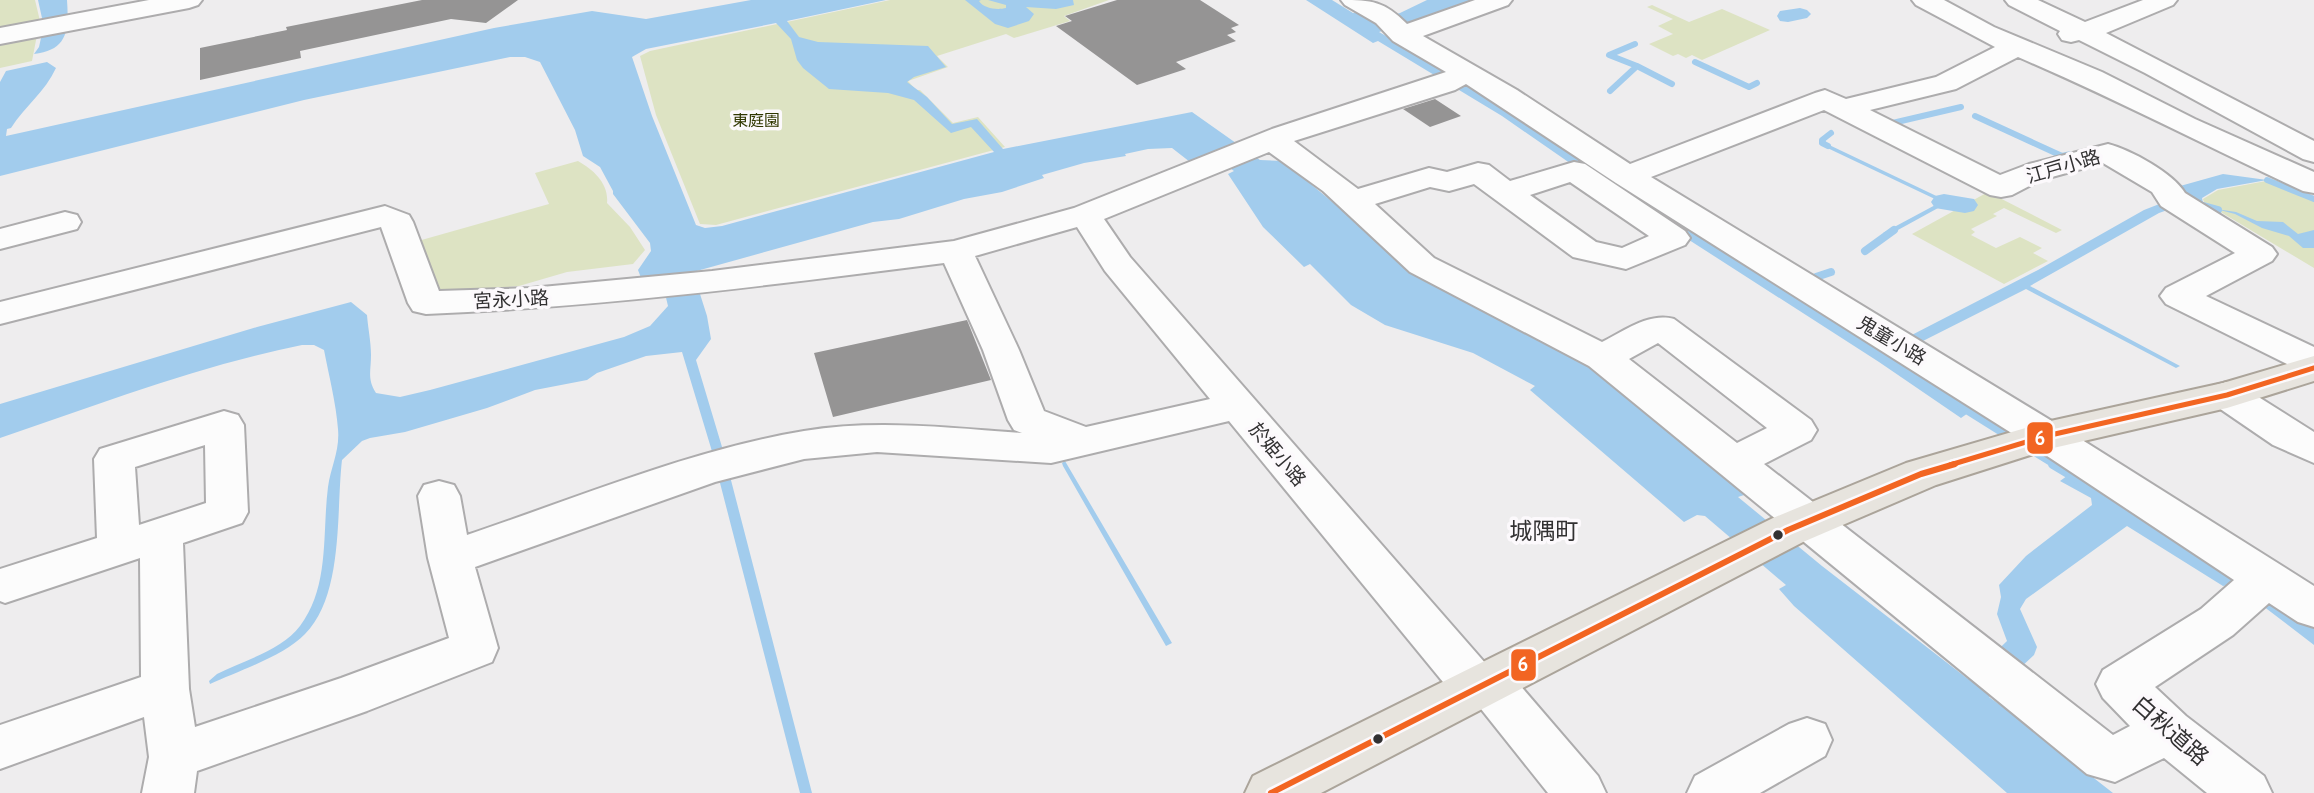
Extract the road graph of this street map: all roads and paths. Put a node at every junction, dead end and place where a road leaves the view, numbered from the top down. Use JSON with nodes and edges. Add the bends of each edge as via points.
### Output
{"nodes":[{"id":1,"x":189,"y":0,"type":"edge"},
{"id":2,"x":1405,"y":0,"type":"edge"},
{"id":3,"x":1499,"y":0,"type":"edge"},
{"id":4,"x":2018,"y":0,"type":"edge"},
{"id":5,"x":2164,"y":0,"type":"edge"},
{"id":6,"x":1931,"y":1,"type":"edge"},
{"id":7,"x":1382,"y":18,"type":"edge"},
{"id":8,"x":2073,"y":33,"type":"junction"},
{"id":9,"x":0,"y":36,"type":"edge"},
{"id":10,"x":2016,"y":47,"type":"junction"},
{"id":11,"x":1459,"y":77,"type":"junction"},
{"id":12,"x":1843,"y":108,"type":"junction"},
{"id":13,"x":1264,"y":143,"type":"junction"},
{"id":14,"x":2314,"y":153,"type":"edge"},
{"id":15,"x":1628,"y":176,"type":"junction"},
{"id":16,"x":2314,"y":184,"type":"edge"},
{"id":17,"x":1506,"y":192,"type":"dead end"},
{"id":18,"x":1351,"y":201,"type":"junction"},
{"id":19,"x":1085,"y":215,"type":"junction"},
{"id":20,"x":65,"y":222,"type":"dead end"},
{"id":21,"x":0,"y":239,"type":"edge"},
{"id":22,"x":956,"y":251,"type":"junction"},
{"id":23,"x":0,"y":313,"type":"edge"},
{"id":24,"x":1602,"y":357,"type":"junction"},
{"id":25,"x":2314,"y":362,"type":"edge"},
{"id":26,"x":2314,"y":368,"type":"edge"},
{"id":27,"x":2227,"y":395,"type":"junction"},
{"id":28,"x":1237,"y":406,"type":"junction"},
{"id":29,"x":2046,"y":436,"type":"junction"},
{"id":30,"x":1083,"y":441,"type":"junction"},
{"id":31,"x":2314,"y":449,"type":"edge"},
{"id":32,"x":1732,"y":462,"type":"junction"},
{"id":33,"x":439,"y":496,"type":"dead end"},
{"id":34,"x":1797,"y":526,"type":"junction"},
{"id":35,"x":161,"y":534,"type":"junction"},
{"id":36,"x":119,"y":548,"type":"junction"},
{"id":37,"x":450,"y":558,"type":"junction"},
{"id":38,"x":5,"y":585,"type":"dead end"},
{"id":39,"x":2257,"y":587,"type":"junction"},
{"id":40,"x":2314,"y":610,"type":"edge"},
{"id":41,"x":1484,"y":686,"type":"junction"},
{"id":42,"x":165,"y":689,"type":"junction"},
{"id":43,"x":2168,"y":730,"type":"junction"},
{"id":44,"x":1807,"y":740,"type":"dead end"},
{"id":45,"x":0,"y":748,"type":"edge"},
{"id":46,"x":171,"y":775,"type":"edge"},
{"id":47,"x":1271,"y":793,"type":"edge"},
{"id":48,"x":1580,"y":793,"type":"edge"},
{"id":49,"x":1713,"y":793,"type":"edge"},
{"id":50,"x":2246,"y":793,"type":"edge"}],
"edges":[{"from":1,"to":9,"type":"street"},
{"from":2,"to":7,"type":"street"},
{"from":3,"to":7,"type":"street"},
{"from":4,"to":8,"type":"street"},
{"from":5,"to":8,"type":"street","via":[[2109,24]]},
{"from":6,"to":10,"type":"street"},
{"from":7,"to":11,"type":"street","name":"鬼童小路"},
{"from":8,"to":14,"type":"street","via":[[2190,85]]},
{"from":10,"to":12,"type":"street","via":[[1931,87]]},
{"from":10,"to":16,"type":"street","via":[[2092,78]]},
{"from":11,"to":13,"type":"street","name":"宮永小路"},
{"from":11,"to":15,"type":"street","name":"鬼童小路"},
{"from":12,"to":15,"type":"street","name":"江戸小路","via":[[1825,99]]},
{"from":12,"to":25,"type":"street","name":"江戸小路","via":[[1996,190],[2036,171],[2108,153],[2165,186],[2177,202],[2260,254],[2178,296]]},
{"from":13,"to":18,"type":"street","via":[[1334,184]]},
{"from":13,"to":19,"type":"street","name":"宮永小路"},
{"from":15,"to":29,"type":"street","name":"鬼童小路"},
{"from":17,"to":18,"type":"street","via":[[1478,172],[1449,182],[1429,177]]},
{"from":18,"to":24,"type":"street","via":[[1422,265]]},
{"from":19,"to":22,"type":"street","name":"宮永小路"},
{"from":19,"to":28,"type":"street","name":"於姫小路","via":[[1116,264]]},
{"from":20,"to":21,"type":"street"},
{"from":22,"to":23,"type":"street","name":"宮永小路","via":[[698,283],[531,299],[426,303],[397,222],[385,216]]},
{"from":22,"to":30,"type":"street","via":[[1028,421]]},
{"from":24,"to":32,"type":"street"},
{"from":24,"to":32,"type":"street","via":[[1661,327],[1797,430]]},
{"from":26,"to":27,"type":"main road"},
{"from":27,"to":29,"type":"main road"},
{"from":27,"to":31,"type":"street"},
{"from":28,"to":30,"type":"street"},
{"from":28,"to":41,"type":"street","name":"於姫小路"},
{"from":29,"to":34,"type":"main road","via":[[1921,474]]},
{"from":29,"to":39,"type":"street","name":"鬼童小路"},
{"from":30,"to":37,"type":"street","via":[[1051,449],[877,438],[804,444],[707,469]]},
{"from":32,"to":34,"type":"street"},
{"from":33,"to":37,"type":"street"},
{"from":34,"to":41,"type":"main road"},
{"from":34,"to":43,"type":"street","via":[[2105,758],[2115,759]]},
{"from":35,"to":36,"type":"street"},
{"from":35,"to":36,"type":"street","via":[[227,512],[224,425],[114,459]]},
{"from":35,"to":42,"type":"street"},
{"from":36,"to":38,"type":"street"},
{"from":37,"to":46,"type":"street","via":[[475,648],[350,696]]},
{"from":39,"to":40,"type":"street","name":"鬼童小路"},
{"from":39,"to":43,"type":"street","name":"白秋道路","via":[[2217,622],[2120,684]]},
{"from":41,"to":47,"type":"main road"},
{"from":41,"to":48,"type":"street","name":"於姫小路"},
{"from":42,"to":45,"type":"street"},
{"from":42,"to":46,"type":"street"},
{"from":43,"to":50,"type":"street","name":"白秋道路"},
{"from":44,"to":49,"type":"street"}]}
